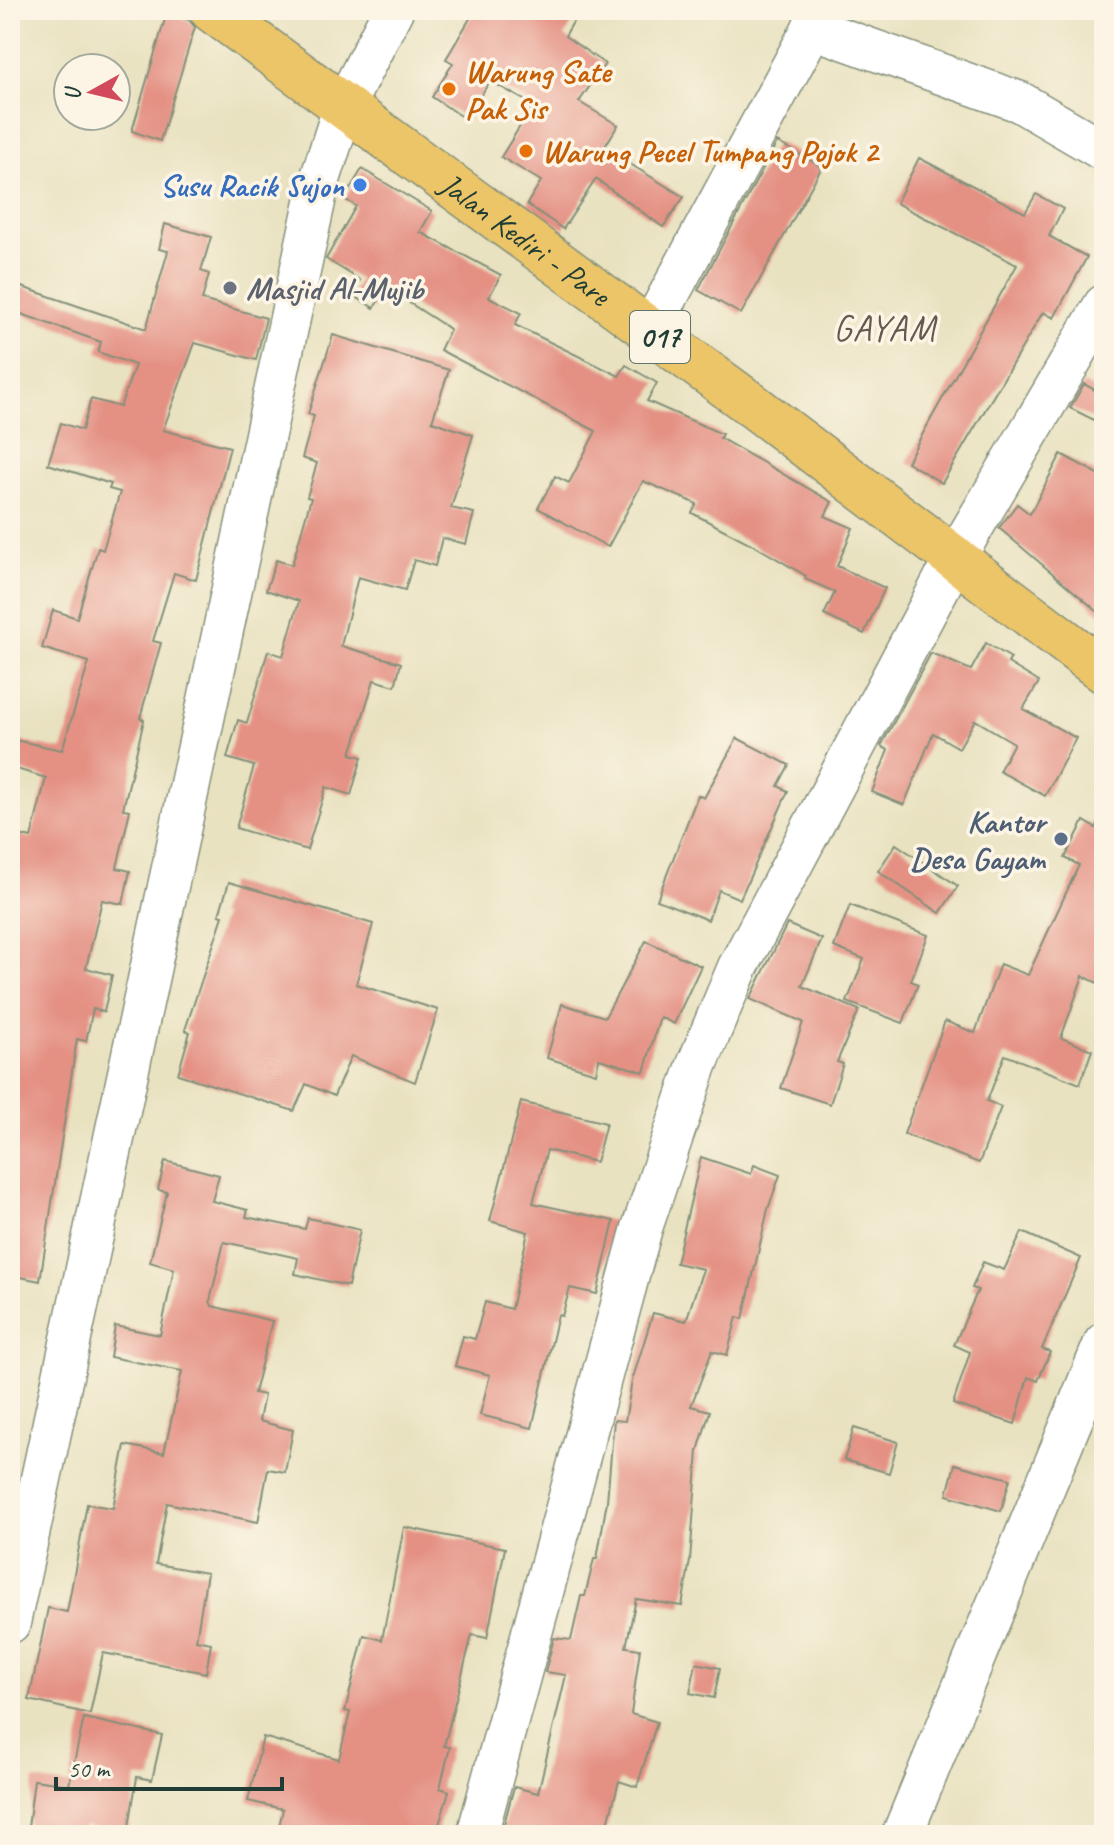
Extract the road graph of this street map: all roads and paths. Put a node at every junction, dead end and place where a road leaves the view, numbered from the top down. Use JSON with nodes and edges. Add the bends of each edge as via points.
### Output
{"nodes":[{"id":1,"x":212,"y":10,"type":"edge"},
{"id":2,"x":393,"y":10,"type":"edge"},
{"id":3,"x":817,"y":19,"type":"edge"},
{"id":4,"x":343,"y":108,"type":"junction"},
{"id":5,"x":1104,"y":151,"type":"edge"},
{"id":6,"x":1104,"y":305,"type":"edge"},
{"id":7,"x":650,"y":330,"type":"junction"},
{"id":8,"x":955,"y":558,"type":"junction"},
{"id":9,"x":1104,"y":671,"type":"edge"},
{"id":10,"x":1104,"y":1343,"type":"edge"},
{"id":11,"x":10,"y":1623,"type":"edge"},
{"id":12,"x":477,"y":1835,"type":"edge"},
{"id":13,"x":902,"y":1835,"type":"edge"}],
"edges":[{"from":1,"to":4,"type":"main road","name":"Jalan Kediri - Pare","number":"017"},
{"from":2,"to":4,"type":"street"},
{"from":3,"to":5,"type":"street","via":[[1020,102]]},
{"from":3,"to":7,"type":"street"},
{"from":4,"to":7,"type":"main road","name":"Jalan Kediri - Pare","number":"017"},
{"from":4,"to":11,"type":"street","via":[[319,183]]},
{"from":6,"to":8,"type":"street"},
{"from":7,"to":8,"type":"main road","name":"Jalan Kediri - Pare","number":"017"},
{"from":8,"to":9,"type":"main road","name":"Jalan Kediri - Pare","number":"017"},
{"from":8,"to":12,"type":"street","via":[[738,967],[697,1065],[642,1228]]},
{"from":10,"to":13,"type":"street"}]}
